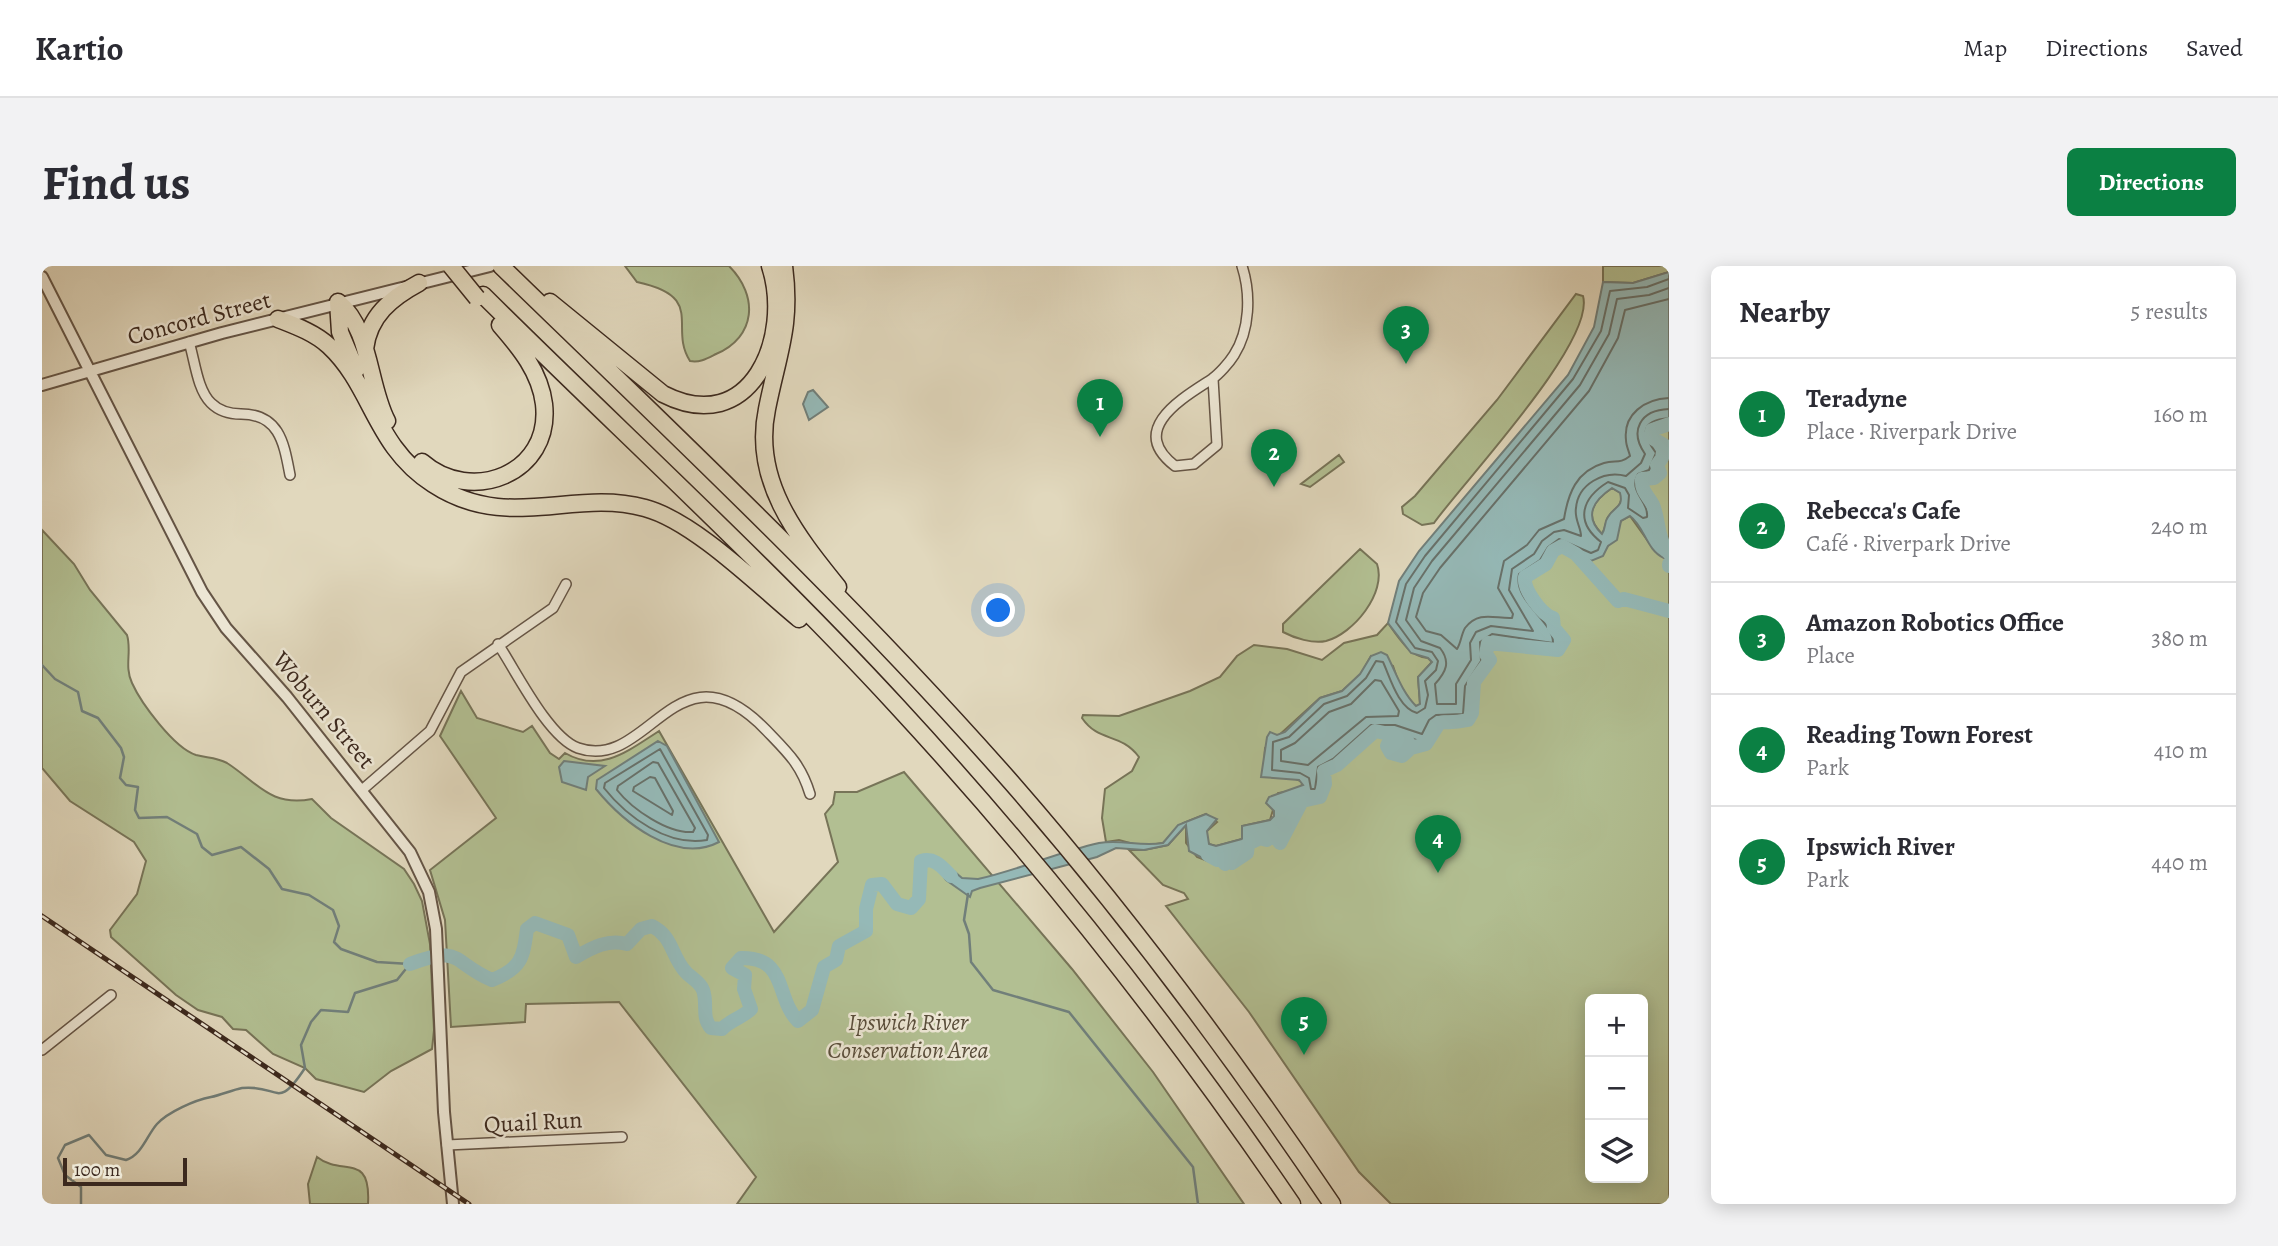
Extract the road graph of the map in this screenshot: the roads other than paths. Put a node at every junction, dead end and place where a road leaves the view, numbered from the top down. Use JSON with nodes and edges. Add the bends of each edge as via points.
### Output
{"nodes":[{"id":1,"x":452,"y":266,"type":"edge"},
{"id":2,"x":490,"y":266,"type":"edge"},
{"id":3,"x":503,"y":266,"type":"edge"},
{"id":4,"x":1242,"y":266,"type":"edge"},
{"id":5,"x":774,"y":267,"type":"edge"},
{"id":6,"x":42,"y":277,"type":"edge"},
{"id":7,"x":521,"y":282,"type":"junction"},
{"id":8,"x":419,"y":283,"type":"junction"},
{"id":9,"x":480,"y":297,"type":"junction"},
{"id":10,"x":338,"y":303,"type":"junction"},
{"id":11,"x":278,"y":319,"type":"junction"},
{"id":12,"x":189,"y":342,"type":"junction"},
{"id":13,"x":365,"y":352,"type":"junction"},
{"id":14,"x":87,"y":371,"type":"junction"},
{"id":15,"x":1213,"y":379,"type":"junction"},
{"id":16,"x":42,"y":385,"type":"edge"},
{"id":17,"x":369,"y":408,"type":"junction"},
{"id":18,"x":290,"y":475,"type":"dead end"},
{"id":19,"x":566,"y":584,"type":"dead end"},
{"id":20,"x":498,"y":644,"type":"junction"},
{"id":21,"x":890,"y":651,"type":"junction"},
{"id":22,"x":866,"y":673,"type":"junction"},
{"id":23,"x":362,"y":790,"type":"junction"},
{"id":24,"x":810,"y":794,"type":"dead end"},
{"id":25,"x":111,"y":995,"type":"dead end"},
{"id":26,"x":42,"y":1051,"type":"edge"},
{"id":27,"x":622,"y":1137,"type":"dead end"},
{"id":28,"x":447,"y":1145,"type":"junction"},
{"id":29,"x":453,"y":1204,"type":"edge"},
{"id":30,"x":1292,"y":1204,"type":"edge"},
{"id":31,"x":1332,"y":1204,"type":"edge"}],
"edges":[{"from":1,"to":9,"type":"highway","bridge":true},
{"from":2,"to":8,"type":"street","name":"Concord Street"},
{"from":3,"to":7,"type":"highway"},
{"from":4,"to":15,"type":"street","via":[[1247,290],[1245,323],[1233,356]]},
{"from":5,"to":7,"type":"highway","via":[[774,338],[765,364],[739,393],[706,404],[663,394]]},
{"from":5,"to":21,"type":"highway","via":[[786,330],[765,420],[767,469],[796,533]]},
{"from":6,"to":14,"type":"street","name":"Woburn Street"},
{"from":7,"to":21,"type":"highway"},
{"from":8,"to":10,"type":"street","name":"Concord Street"},
{"from":8,"to":13,"type":"highway","via":[[380,311]]},
{"from":9,"to":13,"type":"highway","via":[[527,359],[544,400],[543,424],[535,447],[520,466],[503,476],[461,482],[445,478],[421,461],[387,421]]},
{"from":9,"to":22,"type":"highway"},
{"from":10,"to":11,"type":"street","name":"Concord Street"},
{"from":10,"to":13,"type":"highway","via":[[352,317]]},
{"from":10,"to":17,"type":"highway","via":[[340,332]]},
{"from":11,"to":12,"type":"street","name":"Concord Street"},
{"from":11,"to":17,"type":"highway","via":[[330,347]]},
{"from":12,"to":14,"type":"street","name":"Concord Street"},
{"from":12,"to":18,"type":"street","via":[[207,398],[224,412],[257,415],[272,424],[282,438]]},
{"from":14,"to":16,"type":"street","name":"Concord Street"},
{"from":14,"to":23,"type":"street","name":"Woburn Street","via":[[210,605]]},
{"from":15,"to":15,"type":"street","via":[[1172,405],[1161,420],[1160,447],[1175,466],[1194,464],[1217,445]]},
{"from":17,"to":22,"type":"highway","via":[[412,468],[464,499],[513,510],[631,505],[674,520]]},
{"from":19,"to":20,"type":"street","via":[[553,608]]},
{"from":20,"to":23,"type":"street","via":[[456,678],[427,735]]},
{"from":20,"to":24,"type":"street","via":[[556,733],[571,745],[590,751],[609,749],[684,702],[720,698],[747,712],[800,766]]},
{"from":21,"to":31,"type":"highway","via":[[1075,857],[1232,1059]]},
{"from":22,"to":30,"type":"highway","via":[[1040,868],[1173,1034]]},
{"from":23,"to":28,"type":"street","name":"Woburn Street","via":[[410,852],[432,901]]},
{"from":25,"to":26,"type":"street"},
{"from":27,"to":28,"type":"street","name":"Quail Run"},
{"from":28,"to":29,"type":"street","name":"Woburn Street"}]}
